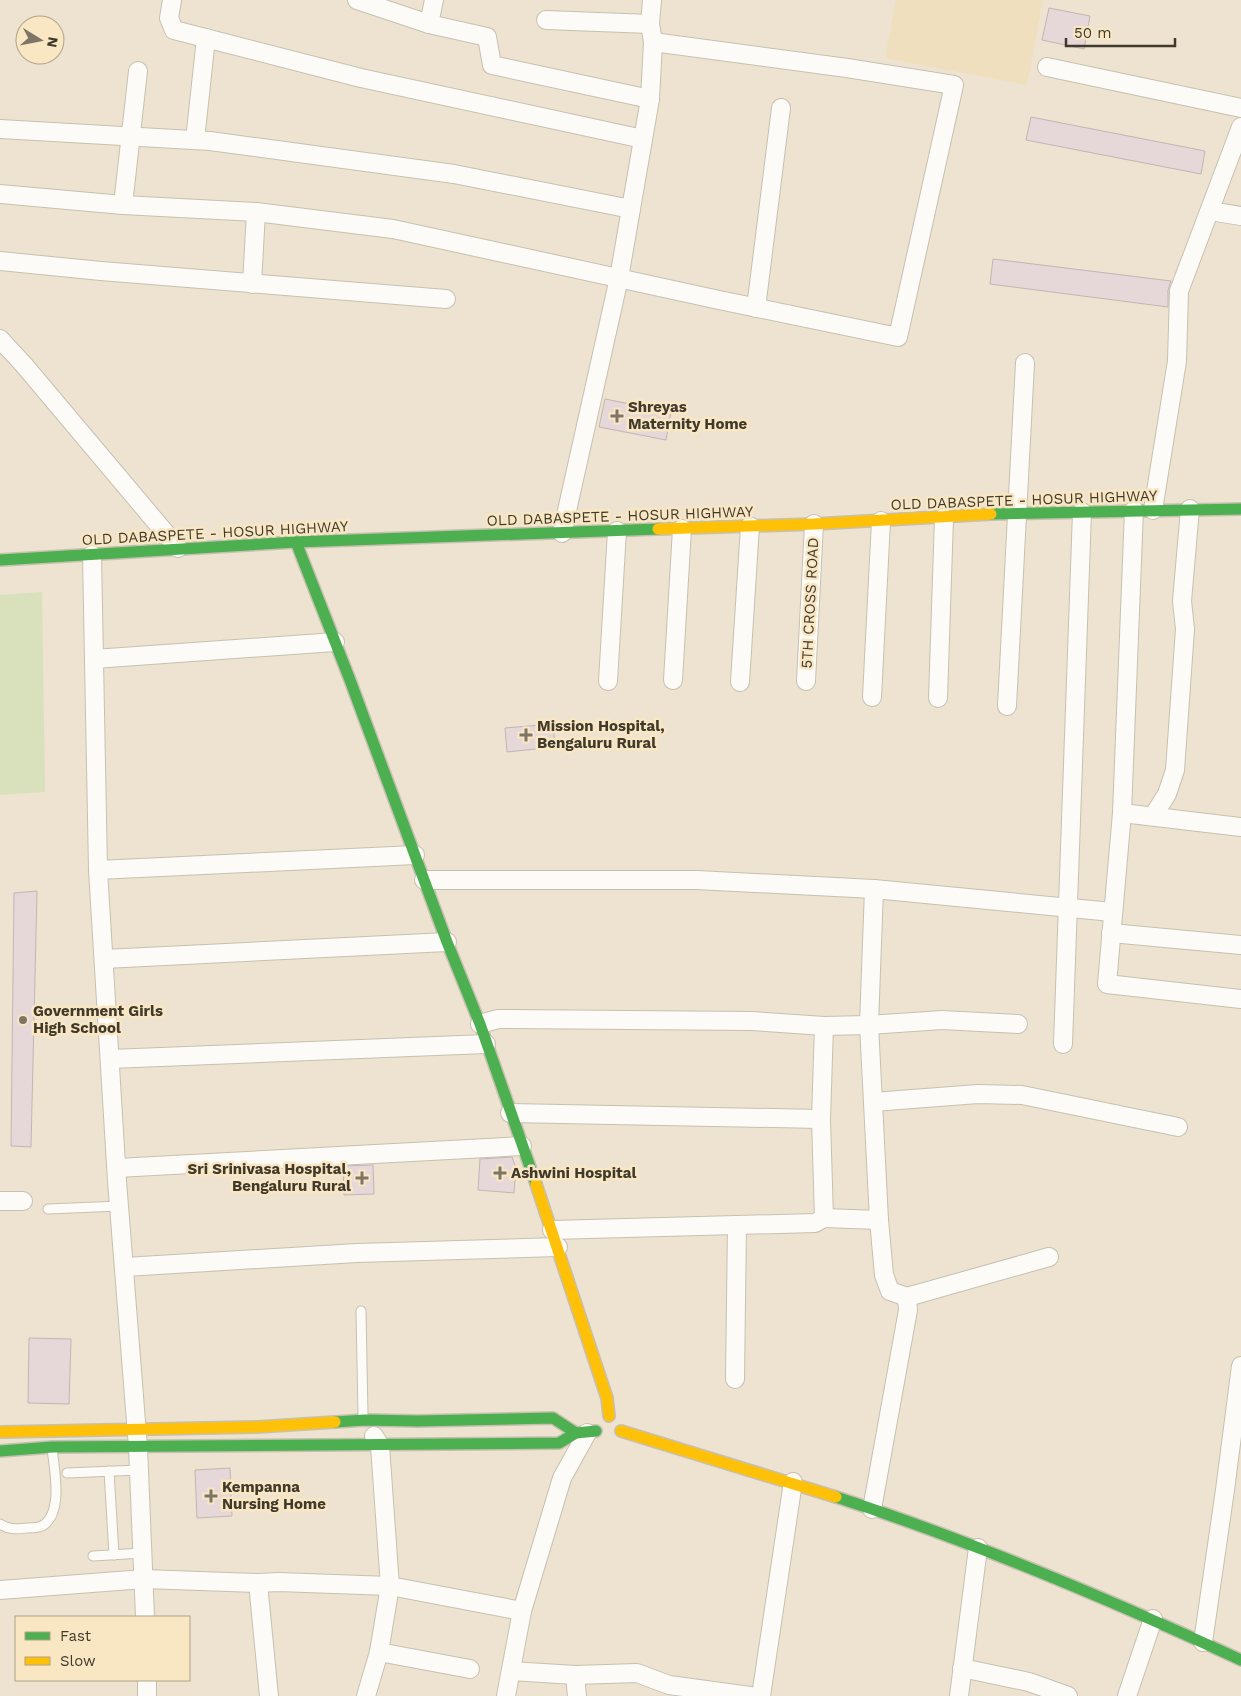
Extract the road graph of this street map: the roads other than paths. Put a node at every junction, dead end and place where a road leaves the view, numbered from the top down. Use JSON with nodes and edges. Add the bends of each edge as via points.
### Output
{"nodes":[{"id":1,"x":172,"y":0,"type":"edge"},
{"id":2,"x":357,"y":0,"type":"edge"},
{"id":3,"x":434,"y":0,"type":"edge"},
{"id":4,"x":652,"y":0,"type":"edge"},
{"id":5,"x":546,"y":20,"type":"dead end"},
{"id":6,"x":429,"y":24,"type":"junction"},
{"id":7,"x":650,"y":24,"type":"junction"},
{"id":8,"x":206,"y":38,"type":"junction"},
{"id":9,"x":653,"y":42,"type":"junction"},
{"id":10,"x":1047,"y":67,"type":"dead end"},
{"id":11,"x":138,"y":71,"type":"dead end"},
{"id":12,"x":650,"y":99,"type":"junction"},
{"id":13,"x":781,"y":108,"type":"dead end"},
{"id":14,"x":1241,"y":108,"type":"edge"},
{"id":15,"x":1241,"y":127,"type":"edge"},
{"id":16,"x":0,"y":129,"type":"edge"},
{"id":17,"x":131,"y":136,"type":"junction"},
{"id":18,"x":643,"y":139,"type":"junction"},
{"id":19,"x":195,"y":140,"type":"junction"},
{"id":20,"x":0,"y":194,"type":"edge"},
{"id":21,"x":123,"y":205,"type":"junction"},
{"id":22,"x":631,"y":209,"type":"junction"},
{"id":23,"x":1210,"y":211,"type":"junction"},
{"id":24,"x":256,"y":212,"type":"junction"},
{"id":25,"x":1241,"y":216,"type":"edge"},
{"id":26,"x":0,"y":260,"type":"edge"},
{"id":27,"x":619,"y":278,"type":"junction"},
{"id":28,"x":252,"y":284,"type":"junction"},
{"id":29,"x":446,"y":299,"type":"dead end"},
{"id":30,"x":756,"y":308,"type":"junction"},
{"id":31,"x":0,"y":340,"type":"edge"},
{"id":32,"x":1026,"y":363,"type":"dead end"},
{"id":33,"x":1190,"y":509,"type":"junction"},
{"id":34,"x":1241,"y":509,"type":"edge"},
{"id":35,"x":1134,"y":510,"type":"junction"},
{"id":36,"x":1153,"y":510,"type":"junction"},
{"id":37,"x":1082,"y":512,"type":"junction"},
{"id":38,"x":1016,"y":513,"type":"junction"},
{"id":39,"x":944,"y":518,"type":"junction"},
{"id":40,"x":881,"y":521,"type":"junction"},
{"id":41,"x":814,"y":524,"type":"junction"},
{"id":42,"x":750,"y":526,"type":"junction"},
{"id":43,"x":682,"y":529,"type":"junction"},
{"id":44,"x":617,"y":531,"type":"junction"},
{"id":45,"x":562,"y":533,"type":"junction"},
{"id":46,"x":296,"y":542,"type":"junction"},
{"id":47,"x":178,"y":548,"type":"junction"},
{"id":48,"x":92,"y":555,"type":"junction"},
{"id":49,"x":0,"y":560,"type":"edge"},
{"id":50,"x":335,"y":642,"type":"junction"},
{"id":51,"x":94,"y":659,"type":"junction"},
{"id":52,"x":673,"y":680,"type":"dead end"},
{"id":53,"x":608,"y":681,"type":"dead end"},
{"id":54,"x":806,"y":681,"type":"dead end"},
{"id":55,"x":740,"y":682,"type":"dead end"},
{"id":56,"x":872,"y":697,"type":"dead end"},
{"id":57,"x":938,"y":698,"type":"dead end"},
{"id":58,"x":1007,"y":706,"type":"dead end"},
{"id":59,"x":1122,"y":812,"type":"junction"},
{"id":60,"x":1153,"y":816,"type":"junction"},
{"id":61,"x":1241,"y":828,"type":"edge"},
{"id":62,"x":414,"y":855,"type":"junction"},
{"id":63,"x":98,"y":870,"type":"junction"},
{"id":64,"x":424,"y":880,"type":"junction"},
{"id":65,"x":874,"y":889,"type":"junction"},
{"id":66,"x":1068,"y":908,"type":"junction"},
{"id":67,"x":1112,"y":912,"type":"junction"},
{"id":68,"x":1111,"y":933,"type":"junction"},
{"id":69,"x":447,"y":942,"type":"junction"},
{"id":70,"x":1241,"y":945,"type":"edge"},
{"id":71,"x":104,"y":959,"type":"junction"},
{"id":72,"x":1241,"y":999,"type":"edge"},
{"id":73,"x":480,"y":1024,"type":"junction"},
{"id":74,"x":1018,"y":1024,"type":"dead end"},
{"id":75,"x":869,"y":1025,"type":"junction"},
{"id":76,"x":824,"y":1026,"type":"junction"},
{"id":77,"x":486,"y":1044,"type":"junction"},
{"id":78,"x":1063,"y":1044,"type":"dead end"},
{"id":79,"x":110,"y":1059,"type":"junction"},
{"id":80,"x":873,"y":1102,"type":"junction"},
{"id":81,"x":510,"y":1113,"type":"junction"},
{"id":82,"x":821,"y":1119,"type":"junction"},
{"id":83,"x":1178,"y":1126,"type":"dead end"},
{"id":84,"x":522,"y":1146,"type":"junction"},
{"id":85,"x":117,"y":1168,"type":"junction"},
{"id":86,"x":0,"y":1201,"type":"edge"},
{"id":87,"x":23,"y":1201,"type":"dead end"},
{"id":88,"x":120,"y":1206,"type":"junction"},
{"id":89,"x":48,"y":1209,"type":"dead end"},
{"id":90,"x":824,"y":1218,"type":"junction"},
{"id":91,"x":878,"y":1220,"type":"junction"},
{"id":92,"x":737,"y":1225,"type":"junction"},
{"id":93,"x":555,"y":1239,"type":"junction"},
{"id":94,"x":1049,"y":1256,"type":"dead end"},
{"id":95,"x":125,"y":1267,"type":"junction"},
{"id":96,"x":907,"y":1297,"type":"junction"},
{"id":97,"x":361,"y":1311,"type":"dead end"},
{"id":98,"x":1241,"y":1366,"type":"edge"},
{"id":99,"x":735,"y":1379,"type":"dead end"},
{"id":100,"x":609,"y":1416,"type":"junction"},
{"id":101,"x":366,"y":1420,"type":"junction"},
{"id":102,"x":137,"y":1429,"type":"junction"},
{"id":103,"x":0,"y":1432,"type":"edge"},
{"id":104,"x":587,"y":1432,"type":"junction"},
{"id":105,"x":613,"y":1437,"type":"junction"},
{"id":106,"x":380,"y":1446,"type":"junction"},
{"id":107,"x":52,"y":1447,"type":"junction"},
{"id":108,"x":138,"y":1447,"type":"junction"},
{"id":109,"x":0,"y":1452,"type":"edge"},
{"id":110,"x":139,"y":1470,"type":"junction"},
{"id":111,"x":109,"y":1471,"type":"junction"},
{"id":112,"x":67,"y":1473,"type":"dead end"},
{"id":113,"x":793,"y":1482,"type":"junction"},
{"id":114,"x":1233,"y":1491,"type":"edge"},
{"id":115,"x":872,"y":1509,"type":"junction"},
{"id":116,"x":0,"y":1524,"type":"edge"},
{"id":117,"x":978,"y":1548,"type":"junction"},
{"id":118,"x":143,"y":1552,"type":"junction"},
{"id":119,"x":114,"y":1555,"type":"junction"},
{"id":120,"x":93,"y":1556,"type":"dead end"},
{"id":121,"x":144,"y":1579,"type":"junction"},
{"id":122,"x":258,"y":1583,"type":"junction"},
{"id":123,"x":390,"y":1586,"type":"junction"},
{"id":124,"x":0,"y":1590,"type":"edge"},
{"id":125,"x":522,"y":1611,"type":"junction"},
{"id":126,"x":145,"y":1616,"type":"edge"},
{"id":127,"x":1153,"y":1619,"type":"junction"},
{"id":128,"x":1203,"y":1642,"type":"junction"},
{"id":129,"x":379,"y":1652,"type":"junction"},
{"id":130,"x":1241,"y":1660,"type":"edge"},
{"id":131,"x":962,"y":1668,"type":"junction"},
{"id":132,"x":470,"y":1669,"type":"dead end"},
{"id":133,"x":511,"y":1671,"type":"junction"},
{"id":134,"x":575,"y":1675,"type":"junction"},
{"id":135,"x":147,"y":1681,"type":"edge"},
{"id":136,"x":1029,"y":1689,"type":"edge"},
{"id":137,"x":147,"y":1696,"type":"edge"},
{"id":138,"x":269,"y":1696,"type":"edge"},
{"id":139,"x":366,"y":1696,"type":"edge"},
{"id":140,"x":506,"y":1696,"type":"edge"},
{"id":141,"x":577,"y":1696,"type":"edge"},
{"id":142,"x":750,"y":1696,"type":"edge"},
{"id":143,"x":760,"y":1696,"type":"edge"},
{"id":144,"x":959,"y":1696,"type":"edge"},
{"id":145,"x":1068,"y":1696,"type":"edge"},
{"id":146,"x":1128,"y":1696,"type":"edge"}],
"edges":[{"from":1,"to":8,"type":"street","via":[[169,18],[174,30]]},
{"from":2,"to":6,"type":"street"},
{"from":3,"to":6,"type":"street"},
{"from":4,"to":7,"type":"street"},
{"from":5,"to":7,"type":"street"},
{"from":6,"to":12,"type":"street","via":[[487,37],[492,65]]},
{"from":7,"to":9,"type":"street"},
{"from":8,"to":18,"type":"street","via":[[361,78]]},
{"from":8,"to":19,"type":"street"},
{"from":9,"to":12,"type":"street"},
{"from":9,"to":30,"type":"street","via":[[954,85],[898,337]]},
{"from":10,"to":14,"type":"street"},
{"from":11,"to":17,"type":"street"},
{"from":12,"to":18,"type":"street"},
{"from":13,"to":30,"type":"street"},
{"from":15,"to":23,"type":"street"},
{"from":16,"to":17,"type":"street"},
{"from":17,"to":19,"type":"street"},
{"from":17,"to":21,"type":"street"},
{"from":18,"to":22,"type":"street"},
{"from":19,"to":22,"type":"street","via":[[454,174]]},
{"from":20,"to":21,"type":"street"},
{"from":21,"to":24,"type":"street"},
{"from":22,"to":27,"type":"street"},
{"from":23,"to":25,"type":"street"},
{"from":23,"to":36,"type":"street","via":[[1179,291],[1178,361]]},
{"from":24,"to":27,"type":"street","via":[[392,229]]},
{"from":24,"to":28,"type":"street"},
{"from":26,"to":28,"type":"street"},
{"from":27,"to":30,"type":"street"},
{"from":27,"to":45,"type":"street"},
{"from":28,"to":29,"type":"street"},
{"from":31,"to":47,"type":"street"},
{"from":32,"to":38,"type":"street"},
{"from":33,"to":34,"type":"main road","name":"OLD DABASPETE - HOSUR HIGHWAY"},
{"from":33,"to":36,"type":"main road","name":"OLD DABASPETE - HOSUR HIGHWAY"},
{"from":33,"to":60,"type":"street","via":[[1182,601],[1185,630],[1175,770],[1167,794]]},
{"from":35,"to":36,"type":"main road","name":"OLD DABASPETE - HOSUR HIGHWAY"},
{"from":35,"to":37,"type":"main road","name":"OLD DABASPETE - HOSUR HIGHWAY"},
{"from":35,"to":59,"type":"street"},
{"from":37,"to":38,"type":"main road","name":"OLD DABASPETE - HOSUR HIGHWAY"},
{"from":37,"to":66,"type":"street"},
{"from":38,"to":39,"type":"main road","name":"OLD DABASPETE - HOSUR HIGHWAY"},
{"from":38,"to":58,"type":"street"},
{"from":39,"to":40,"type":"main road","name":"OLD DABASPETE - HOSUR HIGHWAY"},
{"from":39,"to":57,"type":"street"},
{"from":40,"to":41,"type":"main road","name":"OLD DABASPETE - HOSUR HIGHWAY"},
{"from":40,"to":56,"type":"street"},
{"from":41,"to":42,"type":"main road","name":"OLD DABASPETE - HOSUR HIGHWAY"},
{"from":41,"to":54,"type":"street","name":"5TH CROSS ROAD"},
{"from":42,"to":43,"type":"main road","name":"OLD DABASPETE - HOSUR HIGHWAY"},
{"from":42,"to":55,"type":"street"},
{"from":43,"to":44,"type":"main road","name":"OLD DABASPETE - HOSUR HIGHWAY"},
{"from":43,"to":52,"type":"street"},
{"from":44,"to":45,"type":"main road","name":"OLD DABASPETE - HOSUR HIGHWAY"},
{"from":44,"to":53,"type":"street"},
{"from":45,"to":46,"type":"main road","name":"OLD DABASPETE - HOSUR HIGHWAY"},
{"from":46,"to":47,"type":"main road","name":"OLD DABASPETE - HOSUR HIGHWAY"},
{"from":46,"to":50,"type":"main road"},
{"from":47,"to":48,"type":"main road","name":"OLD DABASPETE - HOSUR HIGHWAY"},
{"from":48,"to":49,"type":"main road","name":"OLD DABASPETE - HOSUR HIGHWAY"},
{"from":48,"to":51,"type":"street"},
{"from":50,"to":51,"type":"street"},
{"from":50,"to":62,"type":"main road"},
{"from":51,"to":63,"type":"street"},
{"from":59,"to":60,"type":"street"},
{"from":59,"to":67,"type":"street"},
{"from":60,"to":61,"type":"street"},
{"from":62,"to":63,"type":"street"},
{"from":62,"to":64,"type":"main road"},
{"from":63,"to":71,"type":"street"},
{"from":64,"to":65,"type":"street","via":[[696,880]]},
{"from":64,"to":69,"type":"main road"},
{"from":65,"to":66,"type":"street"},
{"from":65,"to":75,"type":"street"},
{"from":66,"to":67,"type":"street"},
{"from":66,"to":78,"type":"street"},
{"from":67,"to":68,"type":"street"},
{"from":68,"to":70,"type":"street"},
{"from":68,"to":72,"type":"street","via":[[1107,984]]},
{"from":69,"to":71,"type":"street"},
{"from":69,"to":73,"type":"main road"},
{"from":71,"to":79,"type":"street"},
{"from":73,"to":76,"type":"street","via":[[498,1019],[752,1021]]},
{"from":73,"to":77,"type":"main road"},
{"from":74,"to":75,"type":"street","via":[[942,1020]]},
{"from":75,"to":76,"type":"street"},
{"from":75,"to":80,"type":"street"},
{"from":76,"to":82,"type":"street"},
{"from":77,"to":79,"type":"street"},
{"from":77,"to":81,"type":"main road"},
{"from":79,"to":85,"type":"street"},
{"from":80,"to":83,"type":"street","via":[[978,1094],[1022,1095]]},
{"from":80,"to":91,"type":"street"},
{"from":81,"to":82,"type":"street"},
{"from":81,"to":84,"type":"main road"},
{"from":82,"to":90,"type":"street"},
{"from":84,"to":85,"type":"street"},
{"from":84,"to":93,"type":"main road"},
{"from":85,"to":88,"type":"street"},
{"from":86,"to":87,"type":"street"},
{"from":88,"to":89,"type":"lane"},
{"from":88,"to":95,"type":"street"},
{"from":90,"to":91,"type":"street"},
{"from":90,"to":92,"type":"street","via":[[814,1223]]},
{"from":91,"to":96,"type":"street","via":[[884,1275],[890,1292]]},
{"from":92,"to":93,"type":"street"},
{"from":92,"to":99,"type":"street"},
{"from":93,"to":95,"type":"street"},
{"from":93,"to":100,"type":"main road","via":[[607,1398]]},
{"from":94,"to":96,"type":"street"},
{"from":95,"to":102,"type":"street"},
{"from":96,"to":115,"type":"street","via":[[908,1310]]},
{"from":97,"to":101,"type":"lane","via":[[363,1414]]},
{"from":98,"to":114,"type":"street"},
{"from":100,"to":104,"type":"main road"},
{"from":100,"to":105,"type":"main road","via":[[618,1420]]},
{"from":101,"to":102,"type":"main road"},
{"from":101,"to":104,"type":"main road","via":[[553,1418]]},
{"from":101,"to":106,"type":"street"},
{"from":102,"to":103,"type":"main road"},
{"from":102,"to":108,"type":"street"},
{"from":104,"to":105,"type":"main road","via":[[599,1437]]},
{"from":104,"to":106,"type":"main road","via":[[559,1443]]},
{"from":104,"to":125,"type":"street","via":[[562,1478]]},
{"from":105,"to":113,"type":"main road"},
{"from":106,"to":108,"type":"main road"},
{"from":106,"to":123,"type":"street"},
{"from":107,"to":108,"type":"main road"},
{"from":107,"to":109,"type":"main road"},
{"from":107,"to":116,"type":"lane","via":[[56,1499],[53,1513],[45,1525],[9,1529]]},
{"from":108,"to":110,"type":"street"},
{"from":110,"to":111,"type":"lane"},
{"from":110,"to":118,"type":"street"},
{"from":111,"to":112,"type":"lane"},
{"from":111,"to":119,"type":"lane"},
{"from":113,"to":115,"type":"main road"},
{"from":113,"to":143,"type":"street"},
{"from":114,"to":128,"type":"street"},
{"from":115,"to":117,"type":"main road"},
{"from":117,"to":127,"type":"main road"},
{"from":117,"to":131,"type":"street"},
{"from":118,"to":119,"type":"lane"},
{"from":118,"to":121,"type":"street"},
{"from":119,"to":120,"type":"lane"},
{"from":121,"to":122,"type":"street"},
{"from":121,"to":124,"type":"street"},
{"from":121,"to":126,"type":"street"},
{"from":122,"to":123,"type":"street"},
{"from":122,"to":138,"type":"street"},
{"from":123,"to":125,"type":"street"},
{"from":123,"to":129,"type":"street"},
{"from":125,"to":133,"type":"street"},
{"from":127,"to":128,"type":"main road"},
{"from":127,"to":146,"type":"street"},
{"from":128,"to":130,"type":"main road"},
{"from":129,"to":132,"type":"street"},
{"from":129,"to":139,"type":"street"},
{"from":131,"to":136,"type":"street"},
{"from":131,"to":144,"type":"street"},
{"from":133,"to":134,"type":"street"},
{"from":133,"to":140,"type":"street"},
{"from":134,"to":141,"type":"street"},
{"from":134,"to":142,"type":"street","via":[[637,1673],[669,1685]]},
{"from":135,"to":137,"type":"street"},
{"from":136,"to":145,"type":"street"}]}
